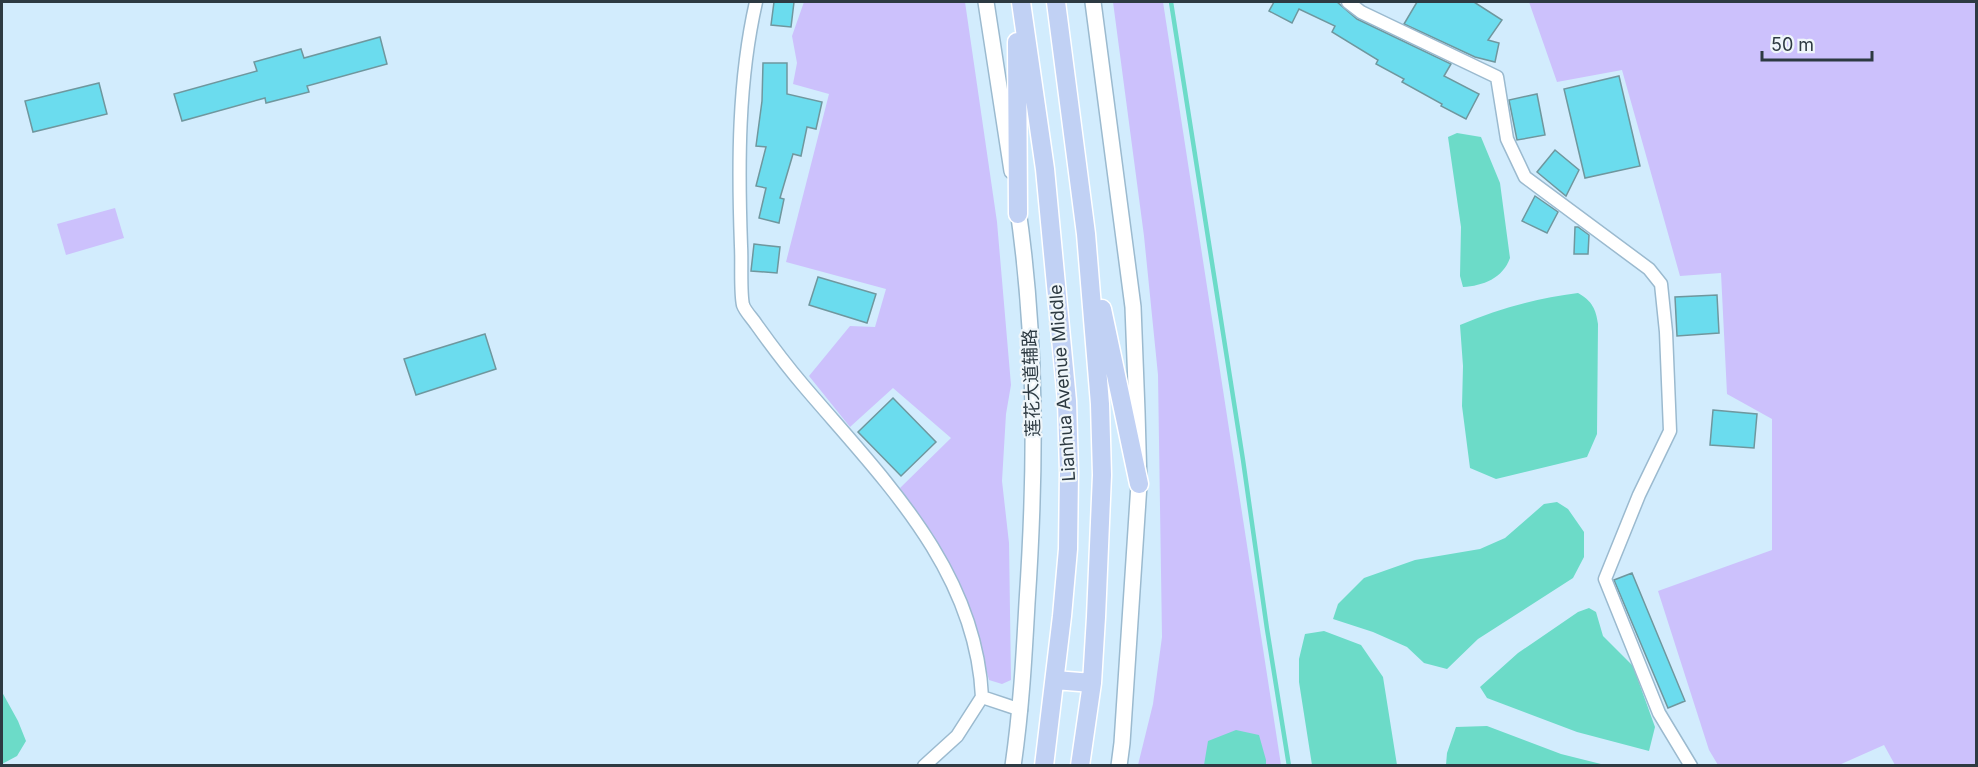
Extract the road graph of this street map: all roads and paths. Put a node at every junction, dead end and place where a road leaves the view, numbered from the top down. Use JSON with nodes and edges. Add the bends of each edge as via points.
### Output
{"nodes":[{"id":1,"x":756,"y":2,"type":"edge"},
{"id":2,"x":986,"y":2,"type":"edge"},
{"id":3,"x":1019,"y":2,"type":"edge"},
{"id":4,"x":1056,"y":2,"type":"edge"},
{"id":5,"x":1093,"y":2,"type":"edge"},
{"id":6,"x":1348,"y":2,"type":"edge"},
{"id":7,"x":1018,"y":214,"type":"junction"},
{"id":8,"x":1086,"y":234,"type":"junction"},
{"id":9,"x":1139,"y":484,"type":"junction"},
{"id":10,"x":1055,"y":680,"type":"junction"},
{"id":11,"x":1092,"y":683,"type":"junction"},
{"id":12,"x":982,"y":697,"type":"junction"},
{"id":13,"x":1021,"y":710,"type":"junction"},
{"id":14,"x":924,"y":765,"type":"edge"},
{"id":15,"x":1013,"y":765,"type":"edge"},
{"id":16,"x":1044,"y":765,"type":"edge"},
{"id":17,"x":1080,"y":765,"type":"edge"},
{"id":18,"x":1119,"y":765,"type":"edge"},
{"id":19,"x":1691,"y":765,"type":"edge"}],
"edges":[{"from":1,"to":12,"type":"street","via":[[742,95],[740,203],[744,306],[780,358],[919,523],[964,610],[981,668]]},
{"from":2,"to":7,"type":"street","name":"莲花大道辅路"},
{"from":3,"to":7,"type":"main road"},
{"from":3,"to":10,"type":"main road","name":"Lianhua Avenue Middle","via":[[1045,169],[1067,401],[1068,549]]},
{"from":4,"to":8,"type":"main road","name":"Lianhua Avenue Middle"},
{"from":5,"to":9,"type":"street","via":[[1133,307]]},
{"from":6,"to":19,"type":"street","via":[[1361,12],[1497,76],[1507,139],[1525,177],[1649,269],[1661,284],[1670,431],[1605,579],[1659,713]]},
{"from":7,"to":13,"type":"street","name":"莲花大道辅路","via":[[1034,425],[1032,536]]},
{"from":8,"to":9,"type":"main road"},
{"from":8,"to":11,"type":"main road","name":"Lianhua Avenue Middle","via":[[1102,475]]},
{"from":9,"to":18,"type":"street"},
{"from":10,"to":11,"type":"main road"},
{"from":10,"to":16,"type":"main road","name":"Lianhua Avenue Middle"},
{"from":11,"to":17,"type":"main road","name":"Lianhua Avenue Middle"},
{"from":12,"to":13,"type":"street"},
{"from":12,"to":14,"type":"street","via":[[957,736]]},
{"from":13,"to":15,"type":"street","name":"莲花大道辅路"}]}
